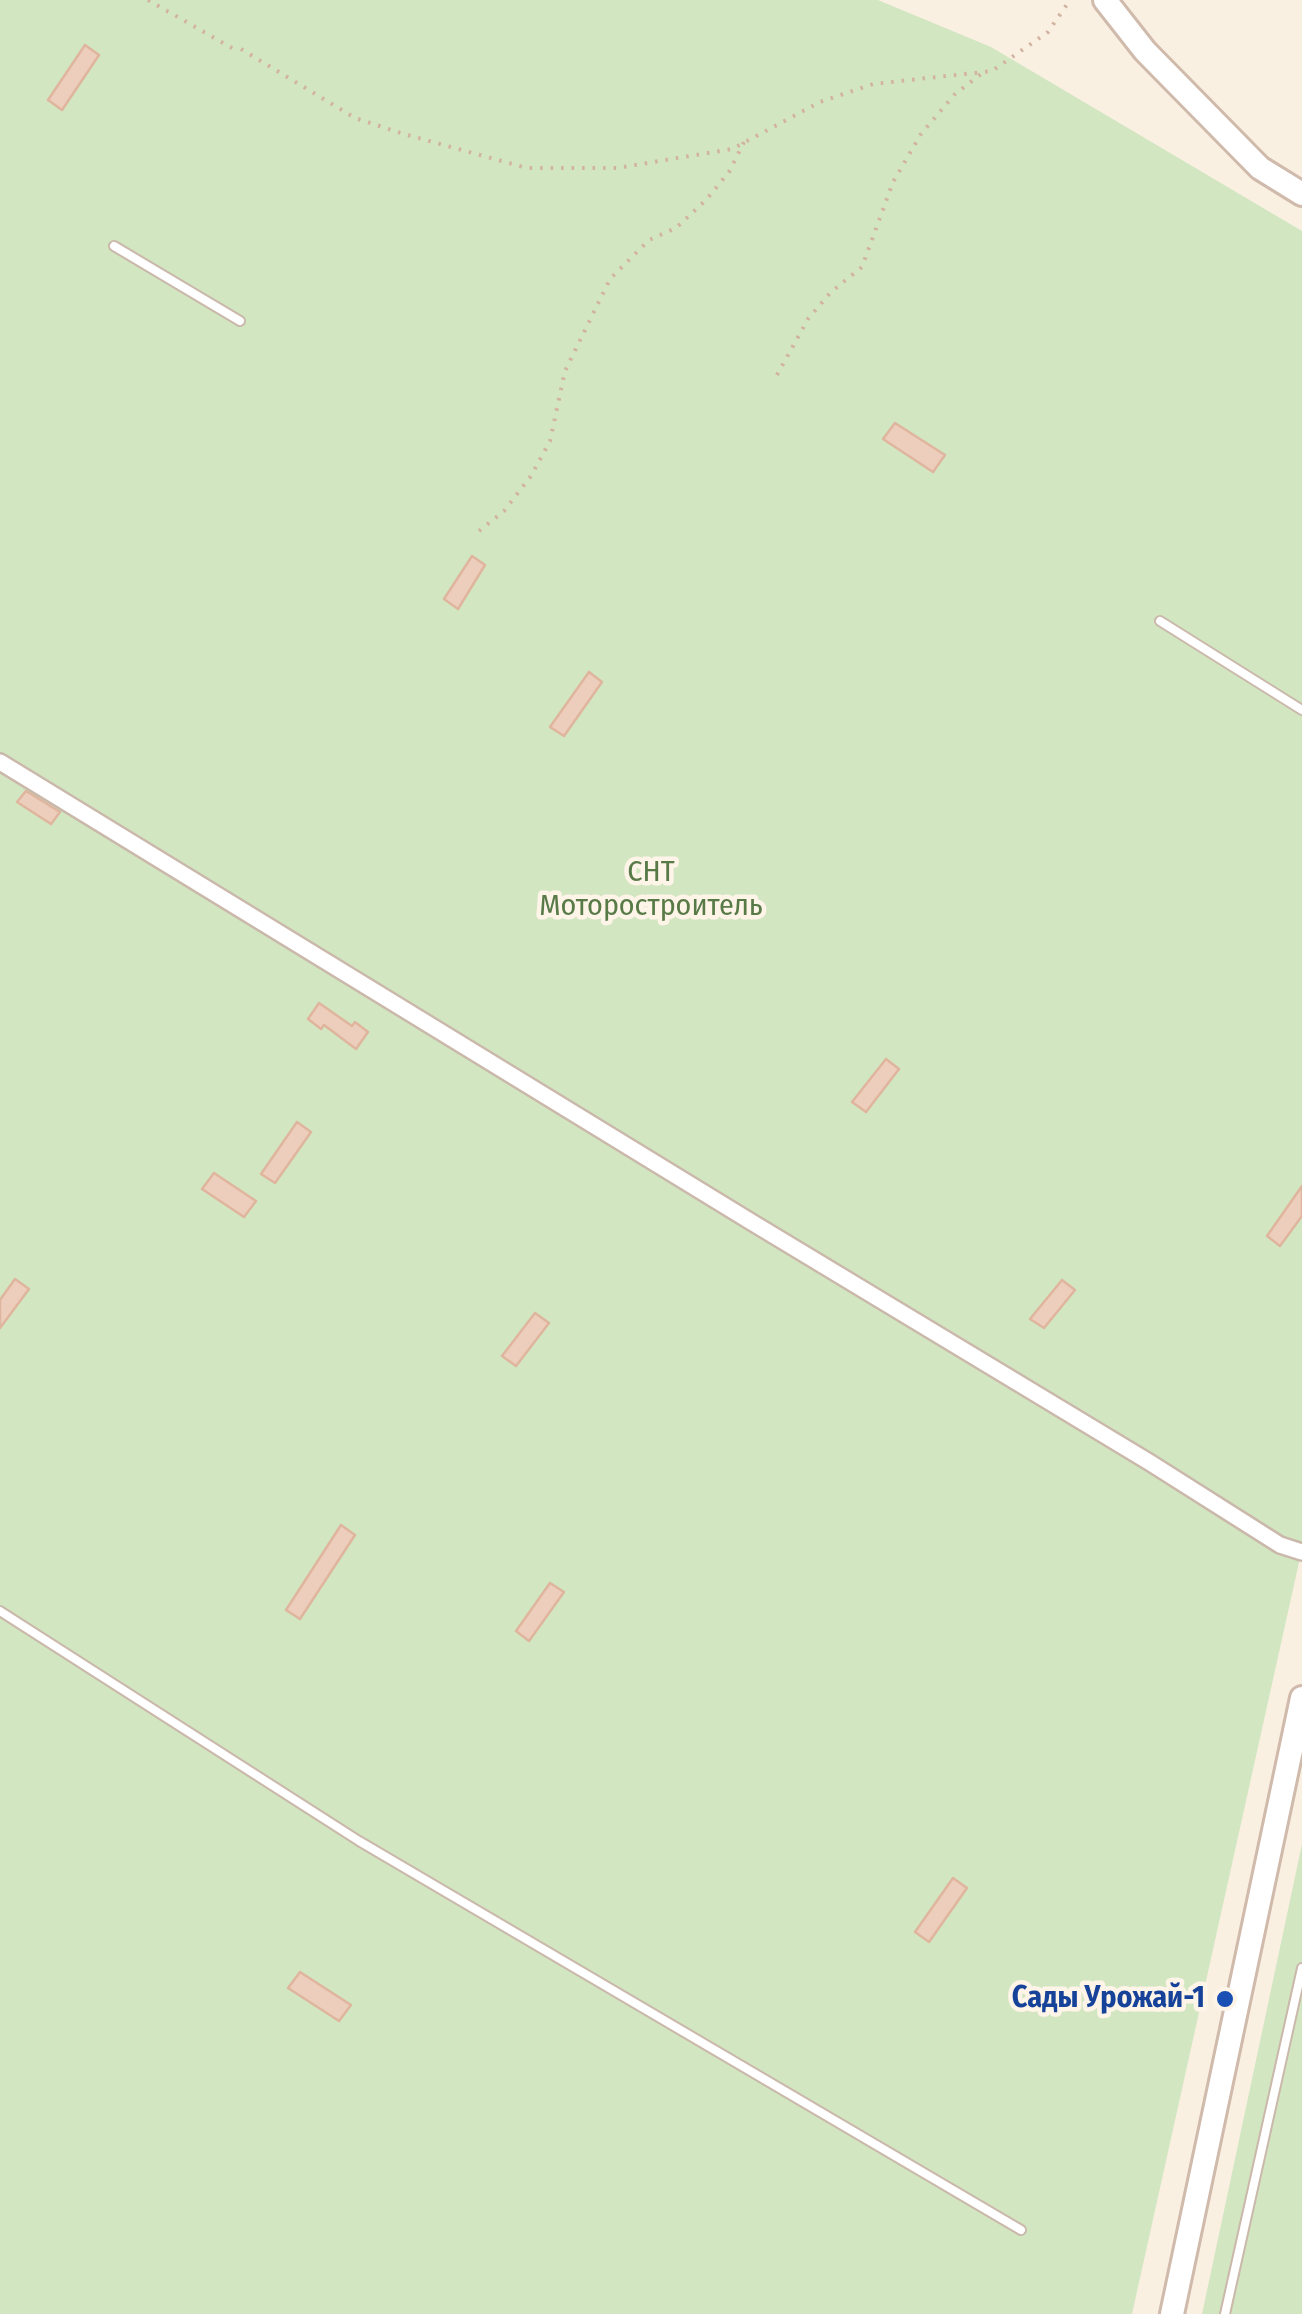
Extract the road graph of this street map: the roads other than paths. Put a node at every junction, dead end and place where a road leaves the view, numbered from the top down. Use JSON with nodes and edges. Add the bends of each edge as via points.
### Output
{"nodes":[{"id":1,"x":1104,"y":0,"type":"edge"},
{"id":2,"x":1302,"y":194,"type":"edge"},
{"id":3,"x":114,"y":246,"type":"dead end"},
{"id":4,"x":240,"y":321,"type":"dead end"},
{"id":5,"x":1160,"y":621,"type":"dead end"},
{"id":6,"x":1302,"y":710,"type":"edge"},
{"id":7,"x":0,"y":762,"type":"edge"},
{"id":8,"x":1302,"y":1552,"type":"edge"},
{"id":9,"x":0,"y":1610,"type":"edge"},
{"id":10,"x":1302,"y":1698,"type":"edge"},
{"id":11,"x":1302,"y":1968,"type":"edge"},
{"id":12,"x":1021,"y":2230,"type":"dead end"},
{"id":13,"x":1172,"y":2314,"type":"edge"},
{"id":14,"x":1225,"y":2314,"type":"edge"}],
"edges":[{"from":1,"to":2,"type":"street","via":[[1260,168]]},
{"from":3,"to":4,"type":"lane"},
{"from":5,"to":6,"type":"lane"},
{"from":7,"to":8,"type":"street","via":[[1280,1545]]},
{"from":9,"to":12,"type":"lane","via":[[360,1840]]},
{"from":10,"to":13,"type":"street"},
{"from":11,"to":14,"type":"lane"}]}
